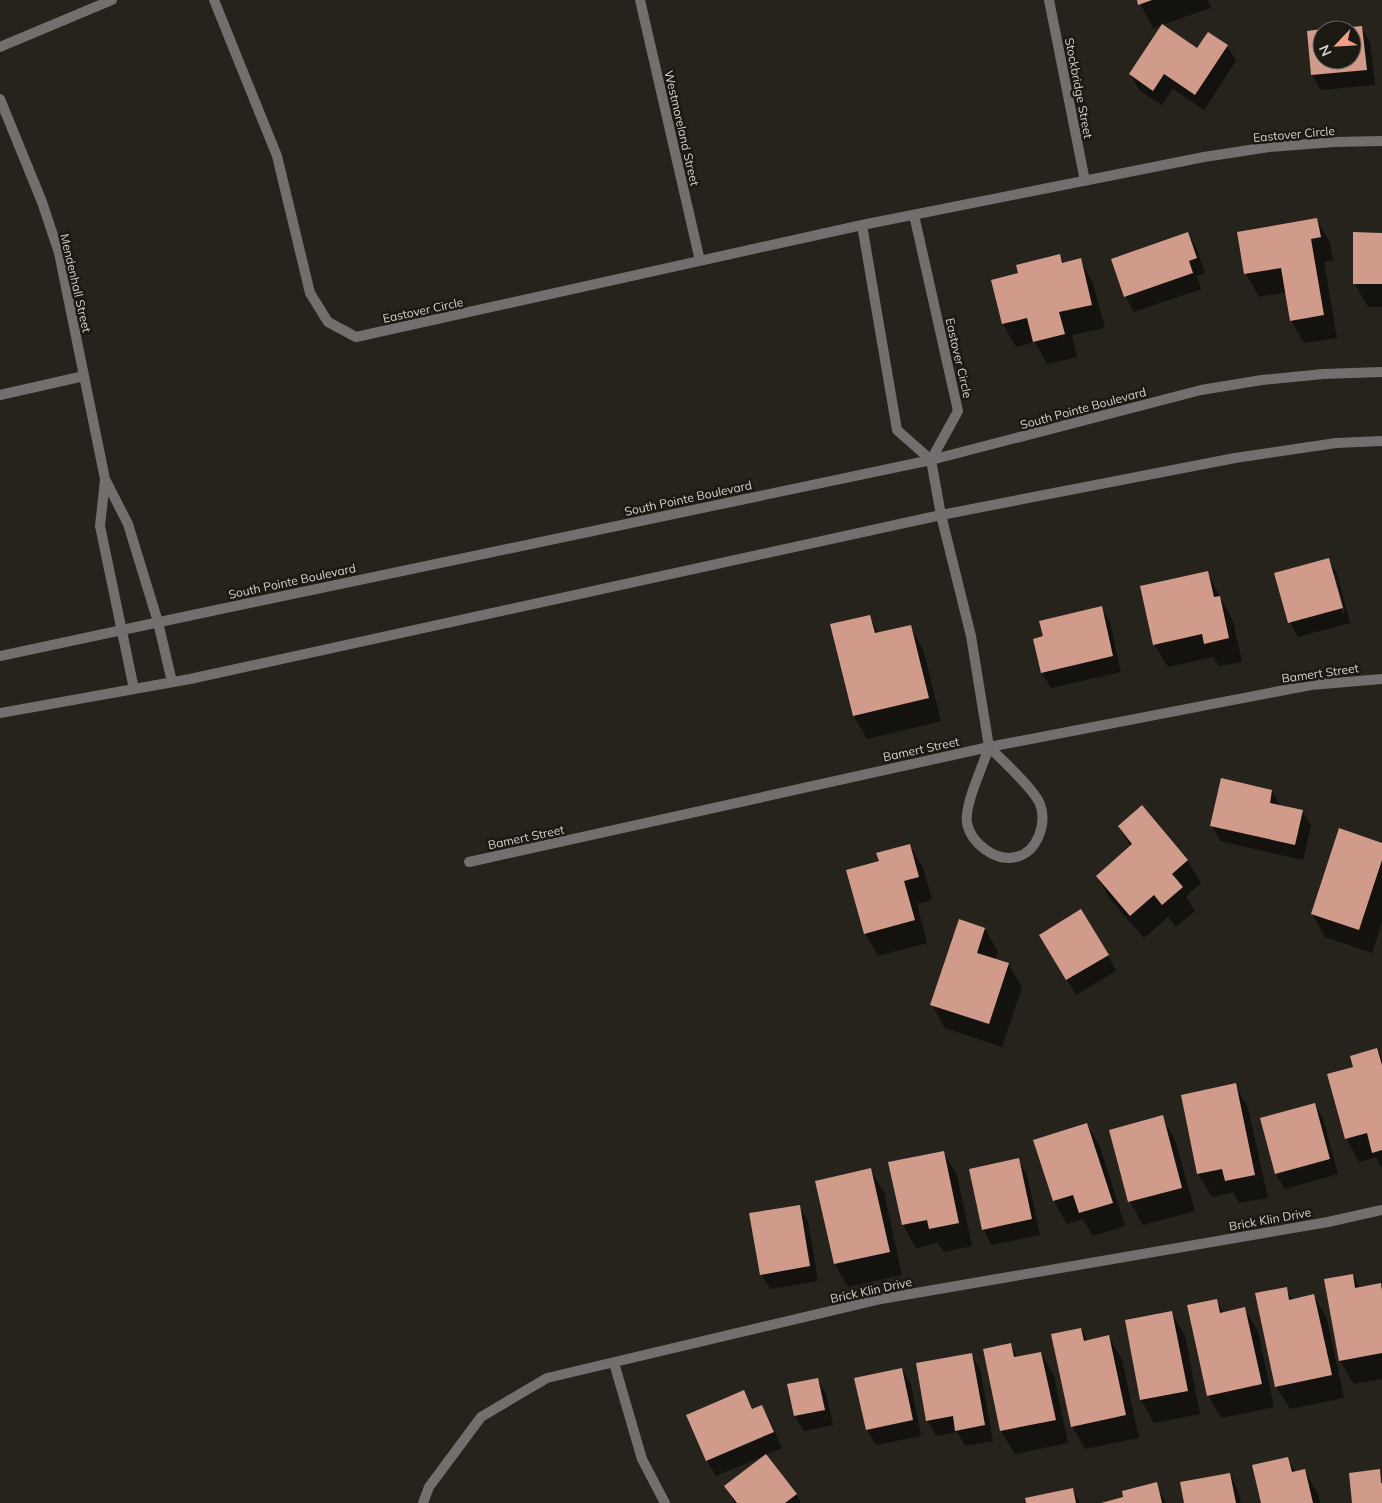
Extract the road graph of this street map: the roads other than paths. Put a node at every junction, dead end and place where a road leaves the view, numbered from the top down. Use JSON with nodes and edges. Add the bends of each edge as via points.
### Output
{"nodes":[{"id":1,"x":112,"y":0,"type":"edge"},
{"id":2,"x":214,"y":0,"type":"edge"},
{"id":3,"x":640,"y":0,"type":"edge"},
{"id":4,"x":1049,"y":0,"type":"edge"},
{"id":5,"x":0,"y":47,"type":"edge"},
{"id":6,"x":0,"y":99,"type":"edge"},
{"id":7,"x":1382,"y":141,"type":"edge"},
{"id":8,"x":1085,"y":181,"type":"junction"},
{"id":9,"x":914,"y":215,"type":"junction"},
{"id":10,"x":862,"y":225,"type":"junction"},
{"id":11,"x":700,"y":261,"type":"junction"},
{"id":12,"x":1382,"y":372,"type":"edge"},
{"id":13,"x":84,"y":376,"type":"junction"},
{"id":14,"x":0,"y":395,"type":"edge"},
{"id":15,"x":1382,"y":441,"type":"edge"},
{"id":16,"x":931,"y":460,"type":"junction"},
{"id":17,"x":105,"y":479,"type":"junction"},
{"id":18,"x":941,"y":515,"type":"junction"},
{"id":19,"x":158,"y":622,"type":"junction"},
{"id":20,"x":123,"y":630,"type":"junction"},
{"id":21,"x":0,"y":656,"type":"edge"},
{"id":22,"x":1382,"y":679,"type":"edge"},
{"id":23,"x":172,"y":682,"type":"junction"},
{"id":24,"x":134,"y":689,"type":"junction"},
{"id":25,"x":0,"y":713,"type":"edge"},
{"id":26,"x":989,"y":747,"type":"junction"},
{"id":27,"x":469,"y":862,"type":"dead end"},
{"id":28,"x":1382,"y":1210,"type":"edge"},
{"id":29,"x":614,"y":1363,"type":"junction"},
{"id":30,"x":423,"y":1503,"type":"edge"},
{"id":31,"x":665,"y":1503,"type":"edge"}],
"edges":[{"from":1,"to":5,"type":"street"},
{"from":2,"to":11,"type":"street","name":"Eastover Circle","via":[[277,156],[310,293],[328,322],[356,337]]},
{"from":3,"to":11,"type":"street","name":"Westmoreland Street"},
{"from":4,"to":8,"type":"street","name":"Stockbridge Street"},
{"from":6,"to":13,"type":"street","name":"Mendenhall Street","via":[[59,252]]},
{"from":7,"to":8,"type":"street","name":"Eastover Circle","via":[[1269,147]]},
{"from":8,"to":9,"type":"street","name":"Eastover Circle"},
{"from":9,"to":10,"type":"street","name":"Eastover Circle"},
{"from":9,"to":16,"type":"street","name":"Eastover Circle","via":[[958,411]]},
{"from":10,"to":11,"type":"street","name":"Eastover Circle"},
{"from":10,"to":16,"type":"street","via":[[897,430]]},
{"from":12,"to":16,"type":"street","name":"South Pointe Boulevard","via":[[1262,380],[1201,390]]},
{"from":13,"to":14,"type":"street"},
{"from":13,"to":17,"type":"street","name":"Mendenhall Street"},
{"from":15,"to":18,"type":"street","via":[[1336,443],[1235,458]]},
{"from":16,"to":18,"type":"street"},
{"from":16,"to":19,"type":"street","name":"South Pointe Boulevard"},
{"from":17,"to":19,"type":"street","name":"Mendenhall Street","via":[[128,524]]},
{"from":17,"to":20,"type":"street","name":"Mendenhall Street","via":[[100,526]]},
{"from":18,"to":23,"type":"street"},
{"from":18,"to":26,"type":"street","via":[[971,636]]},
{"from":19,"to":20,"type":"street","name":"South Pointe Boulevard"},
{"from":19,"to":23,"type":"street","name":"Mendenhall Street"},
{"from":20,"to":21,"type":"street","name":"South Pointe Boulevard"},
{"from":20,"to":24,"type":"street","name":"Mendenhall Street"},
{"from":22,"to":26,"type":"street","name":"Bamert Street","via":[[1311,685]]},
{"from":23,"to":24,"type":"street"},
{"from":24,"to":25,"type":"street"},
{"from":26,"to":26,"type":"street","via":[[967,810],[968,823],[980,846],[992,854],[1016,857],[1036,841],[1043,816],[1032,792]]},
{"from":26,"to":27,"type":"street","name":"Bamert Street"},
{"from":28,"to":29,"type":"street","name":"Brick Klin Drive","via":[[880,1299]]},
{"from":29,"to":30,"type":"street","name":"Brick Klin Drive","via":[[547,1378],[481,1417],[429,1487]]},
{"from":29,"to":31,"type":"street","via":[[642,1459]]}]}
